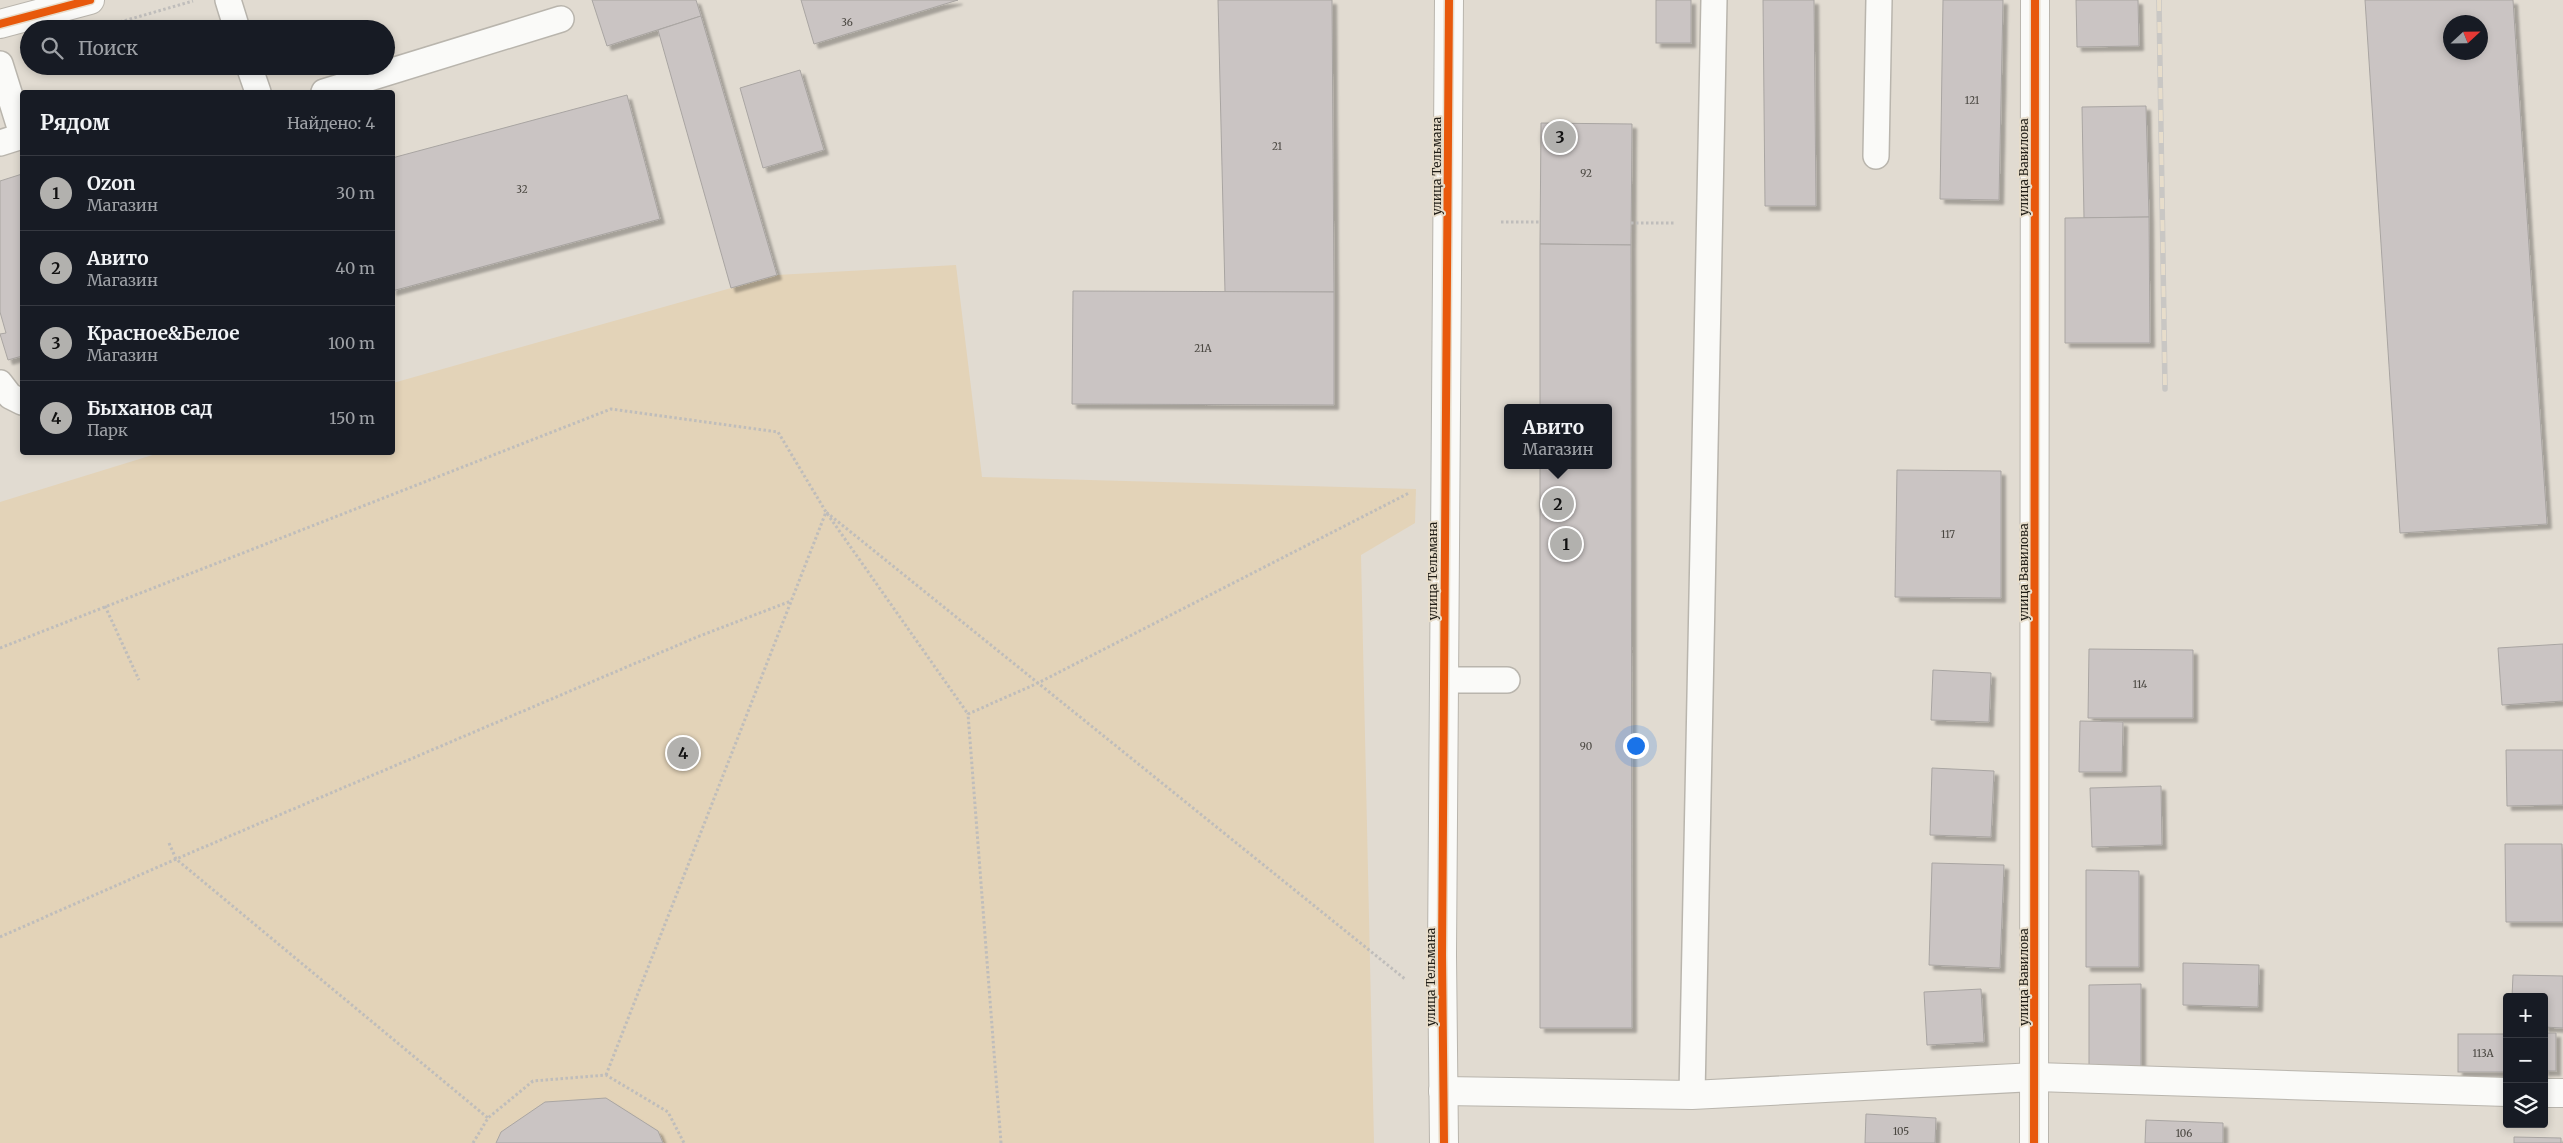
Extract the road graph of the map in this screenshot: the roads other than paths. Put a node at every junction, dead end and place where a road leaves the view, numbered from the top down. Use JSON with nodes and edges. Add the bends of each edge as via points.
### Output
{"nodes":[{"id":1,"x":90,"y":0,"type":"edge"},
{"id":2,"x":228,"y":0,"type":"edge"},
{"id":3,"x":1449,"y":0,"type":"edge"},
{"id":4,"x":1714,"y":0,"type":"edge"},
{"id":5,"x":1879,"y":0,"type":"edge"},
{"id":6,"x":2035,"y":0,"type":"edge"},
{"id":7,"x":562,"y":19,"type":"dead end"},
{"id":8,"x":234,"y":20,"type":"edge"},
{"id":9,"x":0,"y":24,"type":"edge"},
{"id":10,"x":0,"y":64,"type":"edge"},
{"id":11,"x":395,"y":70,"type":"edge"},
{"id":12,"x":253,"y":75,"type":"edge"},
{"id":13,"x":379,"y":75,"type":"edge"},
{"id":14,"x":257,"y":90,"type":"edge"},
{"id":15,"x":331,"y":90,"type":"edge"},
{"id":16,"x":20,"y":128,"type":"edge"},
{"id":17,"x":20,"y":134,"type":"edge"},
{"id":18,"x":0,"y":143,"type":"edge"},
{"id":19,"x":1876,"y":156,"type":"dead end"},
{"id":20,"x":0,"y":383,"type":"edge"},
{"id":21,"x":20,"y":401,"type":"edge"},
{"id":22,"x":1444,"y":680,"type":"junction"},
{"id":23,"x":1506,"y":680,"type":"dead end"},
{"id":24,"x":2036,"y":1077,"type":"junction"},
{"id":25,"x":1443,"y":1092,"type":"junction"},
{"id":26,"x":2503,"y":1092,"type":"edge"},
{"id":27,"x":2548,"y":1093,"type":"edge"},
{"id":28,"x":2563,"y":1093,"type":"edge"},
{"id":29,"x":1692,"y":1095,"type":"junction"},
{"id":30,"x":1444,"y":1143,"type":"edge"},
{"id":31,"x":2034,"y":1143,"type":"edge"}],
"edges":[{"from":1,"to":9,"type":"street"},
{"from":2,"to":8,"type":"lane"},
{"from":3,"to":22,"type":"street","name":"улица Тельмана"},
{"from":4,"to":29,"type":"lane"},
{"from":5,"to":19,"type":"lane"},
{"from":6,"to":24,"type":"street","name":"улица Вавилова"},
{"from":7,"to":11,"type":"lane"},
{"from":10,"to":16,"type":"lane"},
{"from":12,"to":14,"type":"lane"},
{"from":13,"to":15,"type":"lane"},
{"from":17,"to":18,"type":"lane"},
{"from":20,"to":21,"type":"lane","via":[[10,396]]},
{"from":22,"to":23,"type":"lane"},
{"from":22,"to":25,"type":"street","name":"улица Тельмана"},
{"from":24,"to":26,"type":"street"},
{"from":24,"to":29,"type":"street"},
{"from":24,"to":31,"type":"street","name":"улица Вавилова"},
{"from":25,"to":29,"type":"street"},
{"from":25,"to":30,"type":"street","name":"улица Тельмана"},
{"from":27,"to":28,"type":"street"}]}
